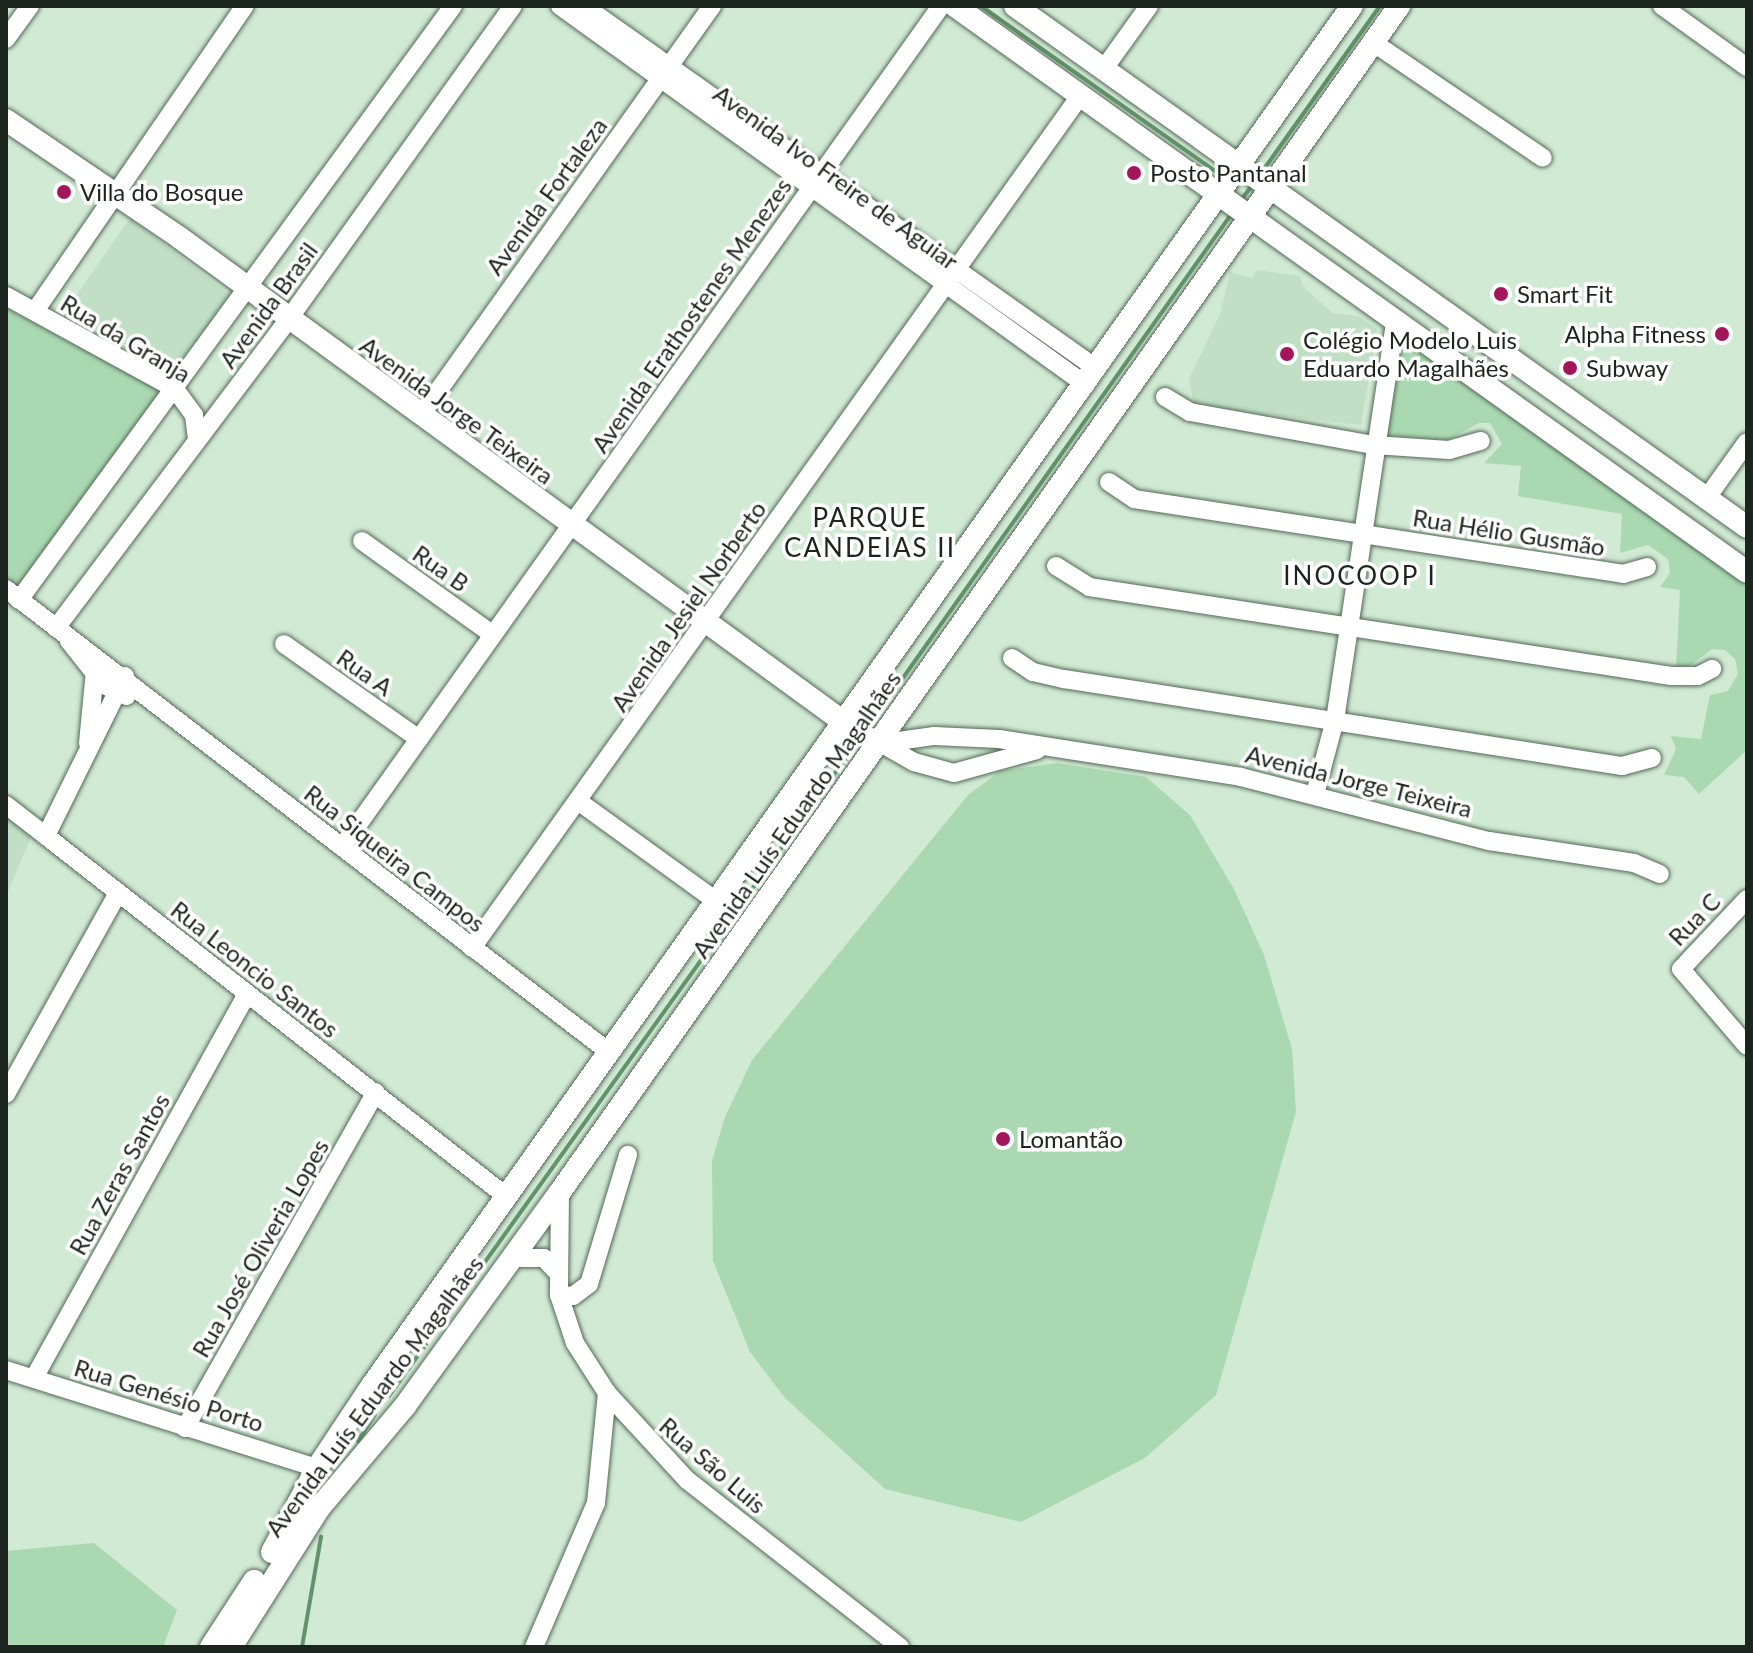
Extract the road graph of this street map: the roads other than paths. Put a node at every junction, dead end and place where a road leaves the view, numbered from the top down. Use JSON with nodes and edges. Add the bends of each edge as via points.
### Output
{"nodes":[{"id":1,"x":30,"y":6,"type":"edge"},
{"id":2,"x":245,"y":6,"type":"edge"},
{"id":3,"x":453,"y":6,"type":"edge"},
{"id":4,"x":513,"y":6,"type":"edge"},
{"id":5,"x":560,"y":6,"type":"edge"},
{"id":6,"x":584,"y":6,"type":"edge"},
{"id":7,"x":712,"y":6,"type":"edge"},
{"id":8,"x":941,"y":6,"type":"edge"},
{"id":9,"x":955,"y":6,"type":"edge"},
{"id":10,"x":1015,"y":6,"type":"edge"},
{"id":11,"x":1149,"y":6,"type":"edge"},
{"id":12,"x":1352,"y":6,"type":"edge"},
{"id":13,"x":1399,"y":6,"type":"edge"},
{"id":14,"x":1662,"y":6,"type":"edge"},
{"id":15,"x":6,"y":39,"type":"edge"},
{"id":16,"x":1374,"y":43,"type":"junction"},
{"id":17,"x":1747,"y":67,"type":"edge"},
{"id":18,"x":1103,"y":70,"type":"junction"},
{"id":19,"x":664,"y":72,"type":"junction"},
{"id":20,"x":1080,"y":96,"type":"junction"},
{"id":21,"x":6,"y":120,"type":"edge"},
{"id":22,"x":1543,"y":158,"type":"dead end"},
{"id":23,"x":1240,"y":166,"type":"junction"},
{"id":24,"x":814,"y":181,"type":"junction"},
{"id":25,"x":1273,"y":189,"type":"junction"},
{"id":26,"x":115,"y":193,"type":"junction"},
{"id":27,"x":1221,"y":195,"type":"junction"},
{"id":28,"x":1253,"y":218,"type":"junction"},
{"id":29,"x":957,"y":269,"type":"junction"},
{"id":30,"x":944,"y":286,"type":"junction"},
{"id":31,"x":246,"y":289,"type":"junction"},
{"id":32,"x":6,"y":296,"type":"edge"},
{"id":33,"x":35,"y":311,"type":"junction"},
{"id":34,"x":288,"y":320,"type":"junction"},
{"id":35,"x":1395,"y":321,"type":"junction"},
{"id":36,"x":1466,"y":324,"type":"junction"},
{"id":37,"x":1508,"y":354,"type":"junction"},
{"id":38,"x":1450,"y":360,"type":"junction"},
{"id":39,"x":1091,"y":377,"type":"junction"},
{"id":40,"x":1483,"y":383,"type":"junction"},
{"id":41,"x":175,"y":389,"type":"junction"},
{"id":42,"x":1165,"y":397,"type":"dead end"},
{"id":43,"x":421,"y":415,"type":"junction"},
{"id":44,"x":197,"y":440,"type":"junction"},
{"id":45,"x":1481,"y":441,"type":"dead end"},
{"id":46,"x":1747,"y":442,"type":"edge"},
{"id":47,"x":1374,"y":445,"type":"junction"},
{"id":48,"x":1109,"y":482,"type":"dead end"},
{"id":49,"x":1706,"y":499,"type":"junction"},
{"id":50,"x":572,"y":524,"type":"junction"},
{"id":51,"x":1747,"y":527,"type":"edge"},
{"id":52,"x":1362,"y":534,"type":"junction"},
{"id":53,"x":362,"y":541,"type":"dead end"},
{"id":54,"x":1056,"y":566,"type":"dead end"},
{"id":55,"x":1647,"y":567,"type":"dead end"},
{"id":56,"x":1747,"y":572,"type":"edge"},
{"id":57,"x":13,"y":594,"type":"edge"},
{"id":58,"x":707,"y":621,"type":"junction"},
{"id":59,"x":1349,"y":627,"type":"junction"},
{"id":60,"x":61,"y":631,"type":"junction"},
{"id":61,"x":492,"y":634,"type":"junction"},
{"id":62,"x":284,"y":644,"type":"dead end"},
{"id":63,"x":1012,"y":658,"type":"dead end"},
{"id":64,"x":98,"y":666,"type":"junction"},
{"id":65,"x":1712,"y":669,"type":"dead end"},
{"id":66,"x":122,"y":685,"type":"junction"},
{"id":67,"x":1335,"y":720,"type":"junction"},
{"id":68,"x":842,"y":721,"type":"junction"},
{"id":69,"x":951,"y":735,"type":"junction"},
{"id":70,"x":419,"y":739,"type":"junction"},
{"id":71,"x":881,"y":746,"type":"junction"},
{"id":72,"x":1044,"y":749,"type":"junction"},
{"id":73,"x":87,"y":754,"type":"junction"},
{"id":74,"x":1652,"y":758,"type":"dead end"},
{"id":75,"x":954,"y":773,"type":"junction"},
{"id":76,"x":1315,"y":794,"type":"junction"},
{"id":77,"x":578,"y":801,"type":"junction"},
{"id":78,"x":6,"y":805,"type":"edge"},
{"id":79,"x":46,"y":836,"type":"junction"},
{"id":80,"x":342,"y":847,"type":"junction"},
{"id":81,"x":1660,"y":874,"type":"dead end"},
{"id":82,"x":118,"y":893,"type":"junction"},
{"id":83,"x":1747,"y":899,"type":"edge"},
{"id":84,"x":715,"y":900,"type":"junction"},
{"id":85,"x":472,"y":948,"type":"junction"},
{"id":86,"x":247,"y":994,"type":"junction"},
{"id":87,"x":1747,"y":1046,"type":"edge"},
{"id":88,"x":609,"y":1052,"type":"junction"},
{"id":89,"x":376,"y":1092,"type":"junction"},
{"id":90,"x":6,"y":1094,"type":"edge"},
{"id":91,"x":628,"y":1155,"type":"dead end"},
{"id":92,"x":560,"y":1192,"type":"junction"},
{"id":93,"x":507,"y":1197,"type":"junction"},
{"id":94,"x":510,"y":1258,"type":"junction"},
{"id":95,"x":558,"y":1273,"type":"junction"},
{"id":96,"x":559,"y":1295,"type":"junction"},
{"id":97,"x":6,"y":1370,"type":"edge"},
{"id":98,"x":34,"y":1378,"type":"junction"},
{"id":99,"x":373,"y":1384,"type":"junction"},
{"id":100,"x":607,"y":1393,"type":"junction"},
{"id":101,"x":405,"y":1406,"type":"junction"},
{"id":102,"x":185,"y":1428,"type":"junction"},
{"id":103,"x":317,"y":1468,"type":"junction"},
{"id":104,"x":211,"y":1647,"type":"edge"},
{"id":105,"x":231,"y":1647,"type":"edge"},
{"id":106,"x":534,"y":1647,"type":"edge"},
{"id":107,"x":900,"y":1647,"type":"edge"}],
"edges":[{"from":1,"to":15,"type":"street"},
{"from":2,"to":26,"type":"street"},
{"from":3,"to":31,"type":"street","name":"Avenida Brasil"},
{"from":4,"to":34,"type":"street","name":"Avenida Brasil"},
{"from":5,"to":19,"type":"street","name":"Avenida Ivo Freire de Aguiar"},
{"from":6,"to":19,"type":"street","name":"Avenida Ivo Freire de Aguiar"},
{"from":7,"to":19,"type":"street","name":"Avenida Fortaleza"},
{"from":8,"to":24,"type":"street","name":"Avenida Erathostenes Menezes"},
{"from":9,"to":20,"type":"main road"},
{"from":10,"to":18,"type":"main road"},
{"from":11,"to":18,"type":"street"},
{"from":12,"to":23,"type":"main road","name":"Avenida Luís Eduardo Magalhães"},
{"from":13,"to":16,"type":"main road","name":"Avenida Luís Eduardo Magalhães"},
{"from":14,"to":17,"type":"street"},
{"from":16,"to":22,"type":"street"},
{"from":16,"to":25,"type":"main road","name":"Avenida Luís Eduardo Magalhães"},
{"from":18,"to":23,"type":"main road"},
{"from":19,"to":24,"type":"street","name":"Avenida Ivo Freire de Aguiar"},
{"from":19,"to":43,"type":"street","name":"Avenida Fortaleza"},
{"from":20,"to":27,"type":"main road"},
{"from":20,"to":29,"type":"street","name":"Avenida Jesiel Norberto"},
{"from":21,"to":26,"type":"main road","name":"Avenida Jorge Teixeira"},
{"from":23,"to":25,"type":"main road"},
{"from":23,"to":27,"type":"main road","name":"Avenida Luís Eduardo Magalhães"},
{"from":24,"to":29,"type":"street","name":"Avenida Ivo Freire de Aguiar"},
{"from":24,"to":30,"type":"street","name":"Avenida Ivo Freire de Aguiar"},
{"from":24,"to":50,"type":"street","name":"Avenida Erathostenes Menezes"},
{"from":25,"to":28,"type":"main road","name":"Avenida Luís Eduardo Magalhães"},
{"from":25,"to":36,"type":"main road"},
{"from":26,"to":31,"type":"main road","name":"Avenida Jorge Teixeira"},
{"from":26,"to":33,"type":"street"},
{"from":27,"to":28,"type":"main road"},
{"from":27,"to":39,"type":"main road","name":"Avenida Luís Eduardo Magalhães"},
{"from":28,"to":35,"type":"main road"},
{"from":28,"to":71,"type":"main road","name":"Avenida Luís Eduardo Magalhães"},
{"from":29,"to":30,"type":"street","name":"Avenida Jesiel Norberto"},
{"from":29,"to":39,"type":"street","name":"Avenida Ivo Freire de Aguiar"},
{"from":30,"to":39,"type":"street","name":"Avenida Ivo Freire de Aguiar"},
{"from":30,"to":58,"type":"street","name":"Avenida Jesiel Norberto"},
{"from":31,"to":34,"type":"main road","name":"Avenida Jorge Teixeira"},
{"from":31,"to":41,"type":"street","name":"Avenida Brasil"},
{"from":32,"to":33,"type":"street","name":"Rua da Granja"},
{"from":33,"to":41,"type":"street","name":"Rua da Granja"},
{"from":34,"to":43,"type":"main road","name":"Avenida Jorge Teixeira"},
{"from":34,"to":44,"type":"street","name":"Avenida Brasil"},
{"from":35,"to":38,"type":"main road"},
{"from":35,"to":47,"type":"street"},
{"from":36,"to":37,"type":"main road"},
{"from":36,"to":38,"type":"main road","via":[[1470,346]]},
{"from":37,"to":40,"type":"main road","via":[[1488,360]]},
{"from":37,"to":49,"type":"main road"},
{"from":38,"to":40,"type":"main road"},
{"from":39,"to":68,"type":"main road","name":"Avenida Luís Eduardo Magalhães"},
{"from":40,"to":56,"type":"main road"},
{"from":41,"to":44,"type":"street","name":"Rua da Granja","via":[[194,415]]},
{"from":41,"to":57,"type":"street","name":"Avenida Brasil"},
{"from":42,"to":47,"type":"street","via":[[1190,412]]},
{"from":43,"to":50,"type":"main road","name":"Avenida Jorge Teixeira"},
{"from":44,"to":60,"type":"street","name":"Avenida Brasil"},
{"from":45,"to":47,"type":"street","via":[[1449,450]]},
{"from":46,"to":49,"type":"street"},
{"from":47,"to":52,"type":"street"},
{"from":48,"to":52,"type":"street","name":"Rua Hélio Gusmão","via":[[1134,499]]},
{"from":49,"to":51,"type":"main road"},
{"from":50,"to":58,"type":"main road","name":"Avenida Jorge Teixeira"},
{"from":50,"to":61,"type":"street","name":"Avenida Erathostenes Menezes"},
{"from":52,"to":55,"type":"street","name":"Rua Hélio Gusmão","via":[[1623,574]]},
{"from":52,"to":59,"type":"street"},
{"from":53,"to":61,"type":"street","name":"Rua B"},
{"from":54,"to":59,"type":"street","via":[[1089,587]]},
{"from":57,"to":60,"type":"street","name":"Rua Siqueira Campos"},
{"from":58,"to":68,"type":"main road","name":"Avenida Jorge Teixeira"},
{"from":58,"to":77,"type":"street","name":"Avenida Jesiel Norberto"},
{"from":59,"to":65,"type":"street","via":[[1686,678]]},
{"from":59,"to":67,"type":"street"},
{"from":60,"to":64,"type":"street","name":"Rua Siqueira Campos"},
{"from":61,"to":70,"type":"street","name":"Avenida Erathostenes Menezes"},
{"from":62,"to":70,"type":"street","name":"Rua A"},
{"from":63,"to":67,"type":"street","via":[[1033,672],[1064,679]]},
{"from":64,"to":66,"type":"street","name":"Rua Siqueira Campos"},
{"from":64,"to":73,"type":"street"},
{"from":66,"to":73,"type":"street"},
{"from":66,"to":80,"type":"street","name":"Rua Siqueira Campos","via":[[154,700]]},
{"from":67,"to":74,"type":"street","via":[[1622,766]]},
{"from":67,"to":76,"type":"street"},
{"from":68,"to":71,"type":"street","name":"Avenida Jorge Teixeira"},
{"from":68,"to":84,"type":"main road","name":"Avenida Luís Eduardo Magalhães"},
{"from":69,"to":71,"type":"street","name":"Avenida Jorge Teixeira"},
{"from":69,"to":72,"type":"street","name":"Avenida Jorge Teixeira"},
{"from":69,"to":75,"type":"street","via":[[967,755]]},
{"from":70,"to":80,"type":"street","name":"Avenida Erathostenes Menezes"},
{"from":71,"to":75,"type":"street","name":"Avenida Jorge Teixeira"},
{"from":71,"to":92,"type":"main road","name":"Avenida Luís Eduardo Magalhães"},
{"from":72,"to":75,"type":"street","name":"Avenida Jorge Teixeira"},
{"from":72,"to":76,"type":"street","name":"Avenida Jorge Teixeira","via":[[1241,777]]},
{"from":73,"to":79,"type":"street"},
{"from":76,"to":81,"type":"street","name":"Avenida Jorge Teixeira","via":[[1489,841],[1634,863]]},
{"from":77,"to":84,"type":"street"},
{"from":77,"to":85,"type":"street","name":"Avenida Jesiel Norberto"},
{"from":78,"to":79,"type":"street","name":"Rua Leoncio Santos"},
{"from":79,"to":82,"type":"street","name":"Rua Leoncio Santos"},
{"from":80,"to":85,"type":"street","name":"Rua Siqueira Campos"},
{"from":82,"to":86,"type":"street","name":"Rua Leoncio Santos"},
{"from":82,"to":90,"type":"street"},
{"from":83,"to":87,"type":"street","name":"Rua C","via":[[1681,969]]},
{"from":84,"to":88,"type":"main road","name":"Avenida Luís Eduardo Magalhães"},
{"from":85,"to":88,"type":"street","name":"Rua Siqueira Campos"},
{"from":86,"to":89,"type":"street","name":"Rua Leoncio Santos"},
{"from":86,"to":98,"type":"street","name":"Rua Zeras Santos"},
{"from":88,"to":93,"type":"main road","name":"Avenida Luís Eduardo Magalhães"},
{"from":89,"to":93,"type":"street","name":"Rua Leoncio Santos"},
{"from":89,"to":102,"type":"street","name":"Rua José Oliveria Lopes"},
{"from":91,"to":96,"type":"street","via":[[589,1284],[573,1296]]},
{"from":92,"to":94,"type":"main road","name":"Avenida Luís Eduardo Magalhães"},
{"from":92,"to":95,"type":"street","name":"Rua São Luis"},
{"from":93,"to":99,"type":"main road","name":"Avenida Luís Eduardo Magalhães"},
{"from":94,"to":95,"type":"street","via":[[534,1255]]},
{"from":94,"to":101,"type":"main road","name":"Avenida Luís Eduardo Magalhães"},
{"from":95,"to":96,"type":"street","name":"Rua São Luis"},
{"from":96,"to":100,"type":"street","name":"Rua São Luis","via":[[575,1343]]},
{"from":97,"to":98,"type":"street","name":"Rua Genésio Porto"},
{"from":98,"to":102,"type":"street","name":"Rua Genésio Porto"},
{"from":99,"to":101,"type":"main road","via":[[386,1404]]},
{"from":99,"to":103,"type":"main road","name":"Avenida Luís Eduardo Magalhães"},
{"from":100,"to":106,"type":"street","via":[[596,1503]]},
{"from":100,"to":107,"type":"street","name":"Rua São Luis","via":[[687,1480]]},
{"from":101,"to":105,"type":"main road","name":"Avenida Luís Eduardo Magalhães","via":[[320,1507]]},
{"from":102,"to":103,"type":"street","name":"Rua Genésio Porto"},
{"from":103,"to":104,"type":"main road","name":"Avenida Luís Eduardo Magalhães"}]}
